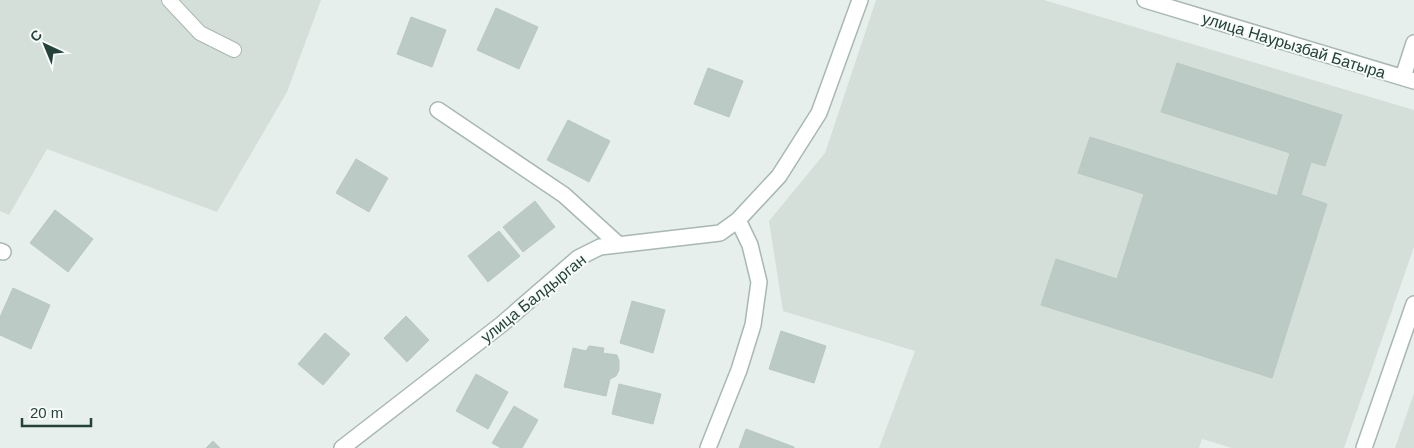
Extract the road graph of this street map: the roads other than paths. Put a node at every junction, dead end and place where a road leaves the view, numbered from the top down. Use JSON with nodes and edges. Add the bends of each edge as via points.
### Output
{"nodes":[{"id":1,"x":169,"y":0,"type":"edge"},
{"id":2,"x":860,"y":0,"type":"edge"},
{"id":3,"x":1145,"y":0,"type":"edge"},
{"id":4,"x":1414,"y":43,"type":"edge"},
{"id":5,"x":234,"y":50,"type":"dead end"},
{"id":6,"x":1408,"y":79,"type":"edge"},
{"id":7,"x":438,"y":110,"type":"dead end"},
{"id":8,"x":738,"y":220,"type":"junction"},
{"id":9,"x":619,"y":245,"type":"junction"},
{"id":10,"x":1414,"y":304,"type":"edge"},
{"id":11,"x":342,"y":448,"type":"edge"},
{"id":12,"x":708,"y":448,"type":"edge"},
{"id":13,"x":1364,"y":448,"type":"edge"}],
"edges":[{"from":1,"to":5,"type":"lane","via":[[200,33]]},
{"from":2,"to":8,"type":"street","name":"улица Балдырган","via":[[819,113],[779,176]]},
{"from":3,"to":6,"type":"street","name":"улица Наурызбай Батыра"},
{"from":4,"to":6,"type":"street"},
{"from":7,"to":9,"type":"street","via":[[564,195]]},
{"from":8,"to":9,"type":"street","name":"улица Балдырган","via":[[720,233]]},
{"from":8,"to":12,"type":"street","via":[[750,245],[759,282],[750,334],[739,370]]},
{"from":9,"to":11,"type":"street","name":"улица Балдырган","via":[[600,247],[578,258],[502,324]]},
{"from":10,"to":13,"type":"street"}]}
